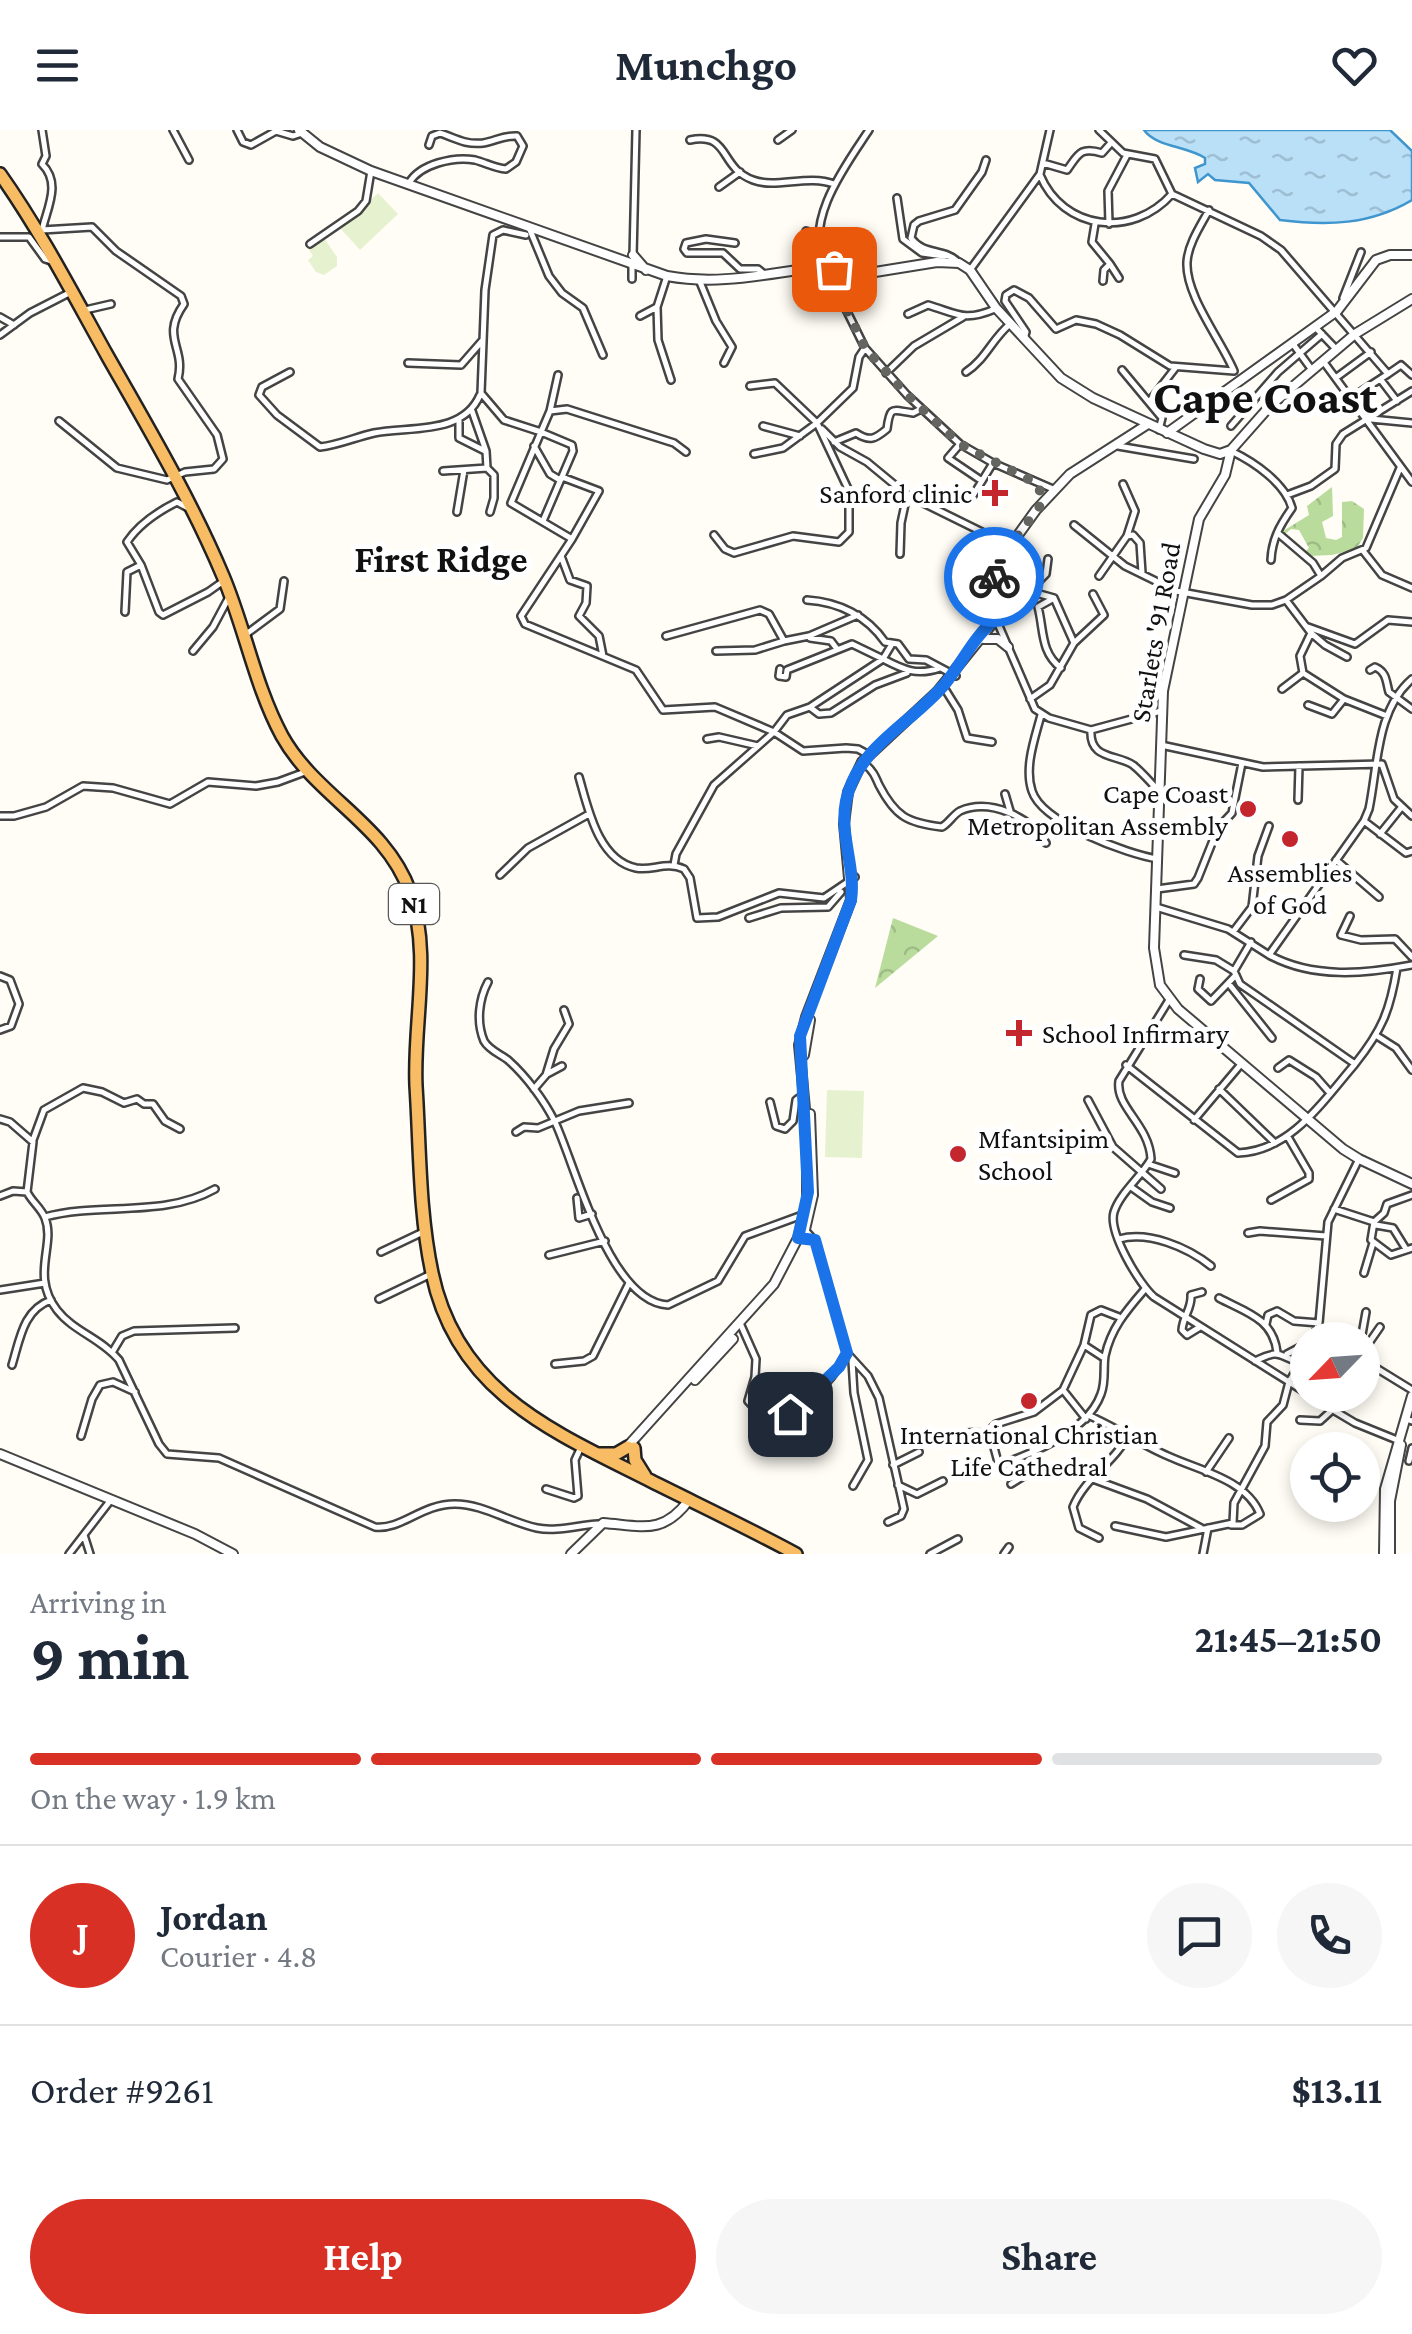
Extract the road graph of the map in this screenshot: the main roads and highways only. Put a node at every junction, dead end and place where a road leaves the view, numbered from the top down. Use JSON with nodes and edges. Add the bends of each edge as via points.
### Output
{"nodes":[{"id":1,"x":0,"y":174,"type":"edge"},
{"id":2,"x":596,"y":1454,"type":"junction"},
{"id":3,"x":648,"y":1479,"type":"junction"},
{"id":4,"x":796,"y":1554,"type":"edge"}],
"edges":[{"from":1,"to":2,"type":"highway","number":"N1","via":[[42,234],[176,476],[225,580],[284,739],[308,772],[371,829],[403,874],[421,960],[414,1046],[426,1231],[432,1274],[454,1331],[491,1384],[538,1423]]},
{"from":2,"to":3,"type":"highway","number":"N1"},
{"from":2,"to":3,"type":"highway","via":[[631,1447]]},
{"from":3,"to":4,"type":"highway","number":"N1"}]}
